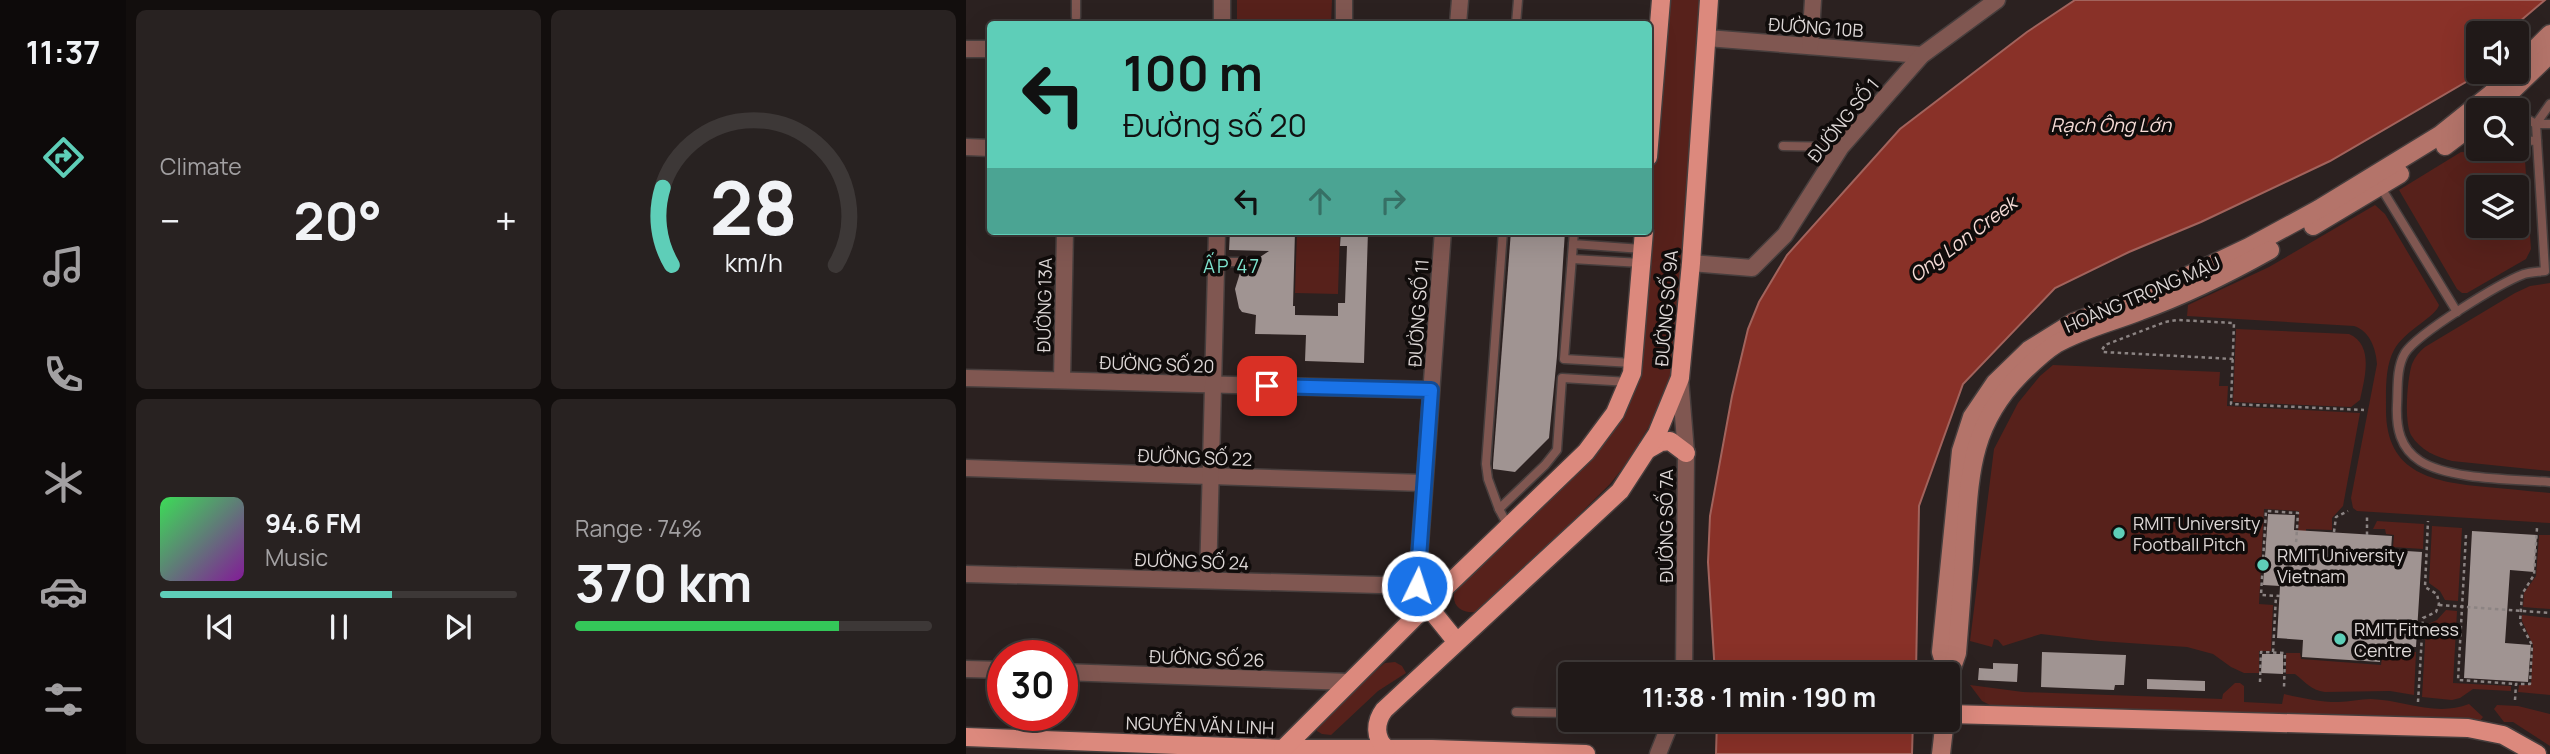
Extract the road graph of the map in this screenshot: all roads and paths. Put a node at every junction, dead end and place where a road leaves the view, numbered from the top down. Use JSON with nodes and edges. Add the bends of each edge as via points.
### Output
{"nodes":[{"id":1,"x":1076,"y":0,"type":"edge"},
{"id":2,"x":1222,"y":0,"type":"edge"},
{"id":3,"x":1344,"y":0,"type":"edge"},
{"id":4,"x":1460,"y":0,"type":"edge"},
{"id":5,"x":1518,"y":0,"type":"edge"},
{"id":6,"x":1661,"y":0,"type":"edge"},
{"id":7,"x":1709,"y":0,"type":"edge"},
{"id":8,"x":1813,"y":0,"type":"edge"},
{"id":9,"x":1997,"y":0,"type":"edge"},
{"id":10,"x":1076,"y":17,"type":"dead end"},
{"id":11,"x":1222,"y":21,"type":"edge"},
{"id":12,"x":1344,"y":21,"type":"edge"},
{"id":13,"x":1458,"y":21,"type":"edge"},
{"id":14,"x":1516,"y":21,"type":"edge"},
{"id":15,"x":2550,"y":34,"type":"edge"},
{"id":16,"x":1707,"y":38,"type":"junction"},
{"id":17,"x":1810,"y":46,"type":"junction"},
{"id":18,"x":966,"y":49,"type":"edge"},
{"id":19,"x":987,"y":49,"type":"edge"},
{"id":20,"x":2550,"y":54,"type":"edge"},
{"id":21,"x":1922,"y":55,"type":"junction"},
{"id":22,"x":2529,"y":56,"type":"edge"},
{"id":23,"x":1652,"y":63,"type":"edge"},
{"id":24,"x":2505,"y":98,"type":"edge"},
{"id":25,"x":2550,"y":104,"type":"edge"},
{"id":26,"x":2529,"y":120,"type":"edge"},
{"id":27,"x":2466,"y":121,"type":"edge"},
{"id":28,"x":2536,"y":124,"type":"junction"},
{"id":29,"x":2550,"y":124,"type":"edge"},
{"id":30,"x":2466,"y":130,"type":"edge"},
{"id":31,"x":2457,"y":137,"type":"junction"},
{"id":32,"x":2466,"y":137,"type":"edge"},
{"id":33,"x":2529,"y":141,"type":"edge"},
{"id":34,"x":2537,"y":141,"type":"junction"},
{"id":35,"x":1783,"y":146,"type":"dead end"},
{"id":36,"x":966,"y":147,"type":"edge"},
{"id":37,"x":1841,"y":147,"type":"junction"},
{"id":38,"x":987,"y":148,"type":"edge"},
{"id":39,"x":2380,"y":186,"type":"junction"},
{"id":40,"x":1065,"y":235,"type":"edge"},
{"id":41,"x":1217,"y":235,"type":"edge"},
{"id":42,"x":1443,"y":235,"type":"edge"},
{"id":43,"x":1503,"y":235,"type":"edge"},
{"id":44,"x":1574,"y":235,"type":"edge"},
{"id":45,"x":1573,"y":244,"type":"junction"},
{"id":46,"x":1642,"y":248,"type":"edge"},
{"id":47,"x":1572,"y":259,"type":"junction"},
{"id":48,"x":1216,"y":262,"type":"junction"},
{"id":49,"x":1251,"y":262,"type":"dead end"},
{"id":50,"x":1691,"y":264,"type":"junction"},
{"id":51,"x":2547,"y":271,"type":"edge"},
{"id":52,"x":2457,"y":312,"type":"junction"},
{"id":53,"x":2232,"y":359,"type":"junction"},
{"id":54,"x":1633,"y":363,"type":"junction"},
{"id":55,"x":966,"y":378,"type":"edge"},
{"id":56,"x":1680,"y":378,"type":"junction"},
{"id":57,"x":1062,"y":380,"type":"junction"},
{"id":58,"x":1629,"y":382,"type":"junction"},
{"id":59,"x":1213,"y":384,"type":"junction"},
{"id":60,"x":1431,"y":390,"type":"junction"},
{"id":61,"x":2364,"y":411,"type":"dead end"},
{"id":62,"x":1647,"y":450,"type":"junction"},
{"id":63,"x":1686,"y":453,"type":"junction"},
{"id":64,"x":1545,"y":465,"type":"junction"},
{"id":65,"x":966,"y":468,"type":"edge"},
{"id":66,"x":1210,"y":477,"type":"junction"},
{"id":67,"x":1559,"y":479,"type":"junction"},
{"id":68,"x":2550,"y":482,"type":"edge"},
{"id":69,"x":1423,"y":483,"type":"junction"},
{"id":70,"x":1499,"y":509,"type":"junction"},
{"id":71,"x":2348,"y":511,"type":"dead end"},
{"id":72,"x":2367,"y":515,"type":"dead end"},
{"id":73,"x":2428,"y":521,"type":"dead end"},
{"id":74,"x":1508,"y":526,"type":"junction"},
{"id":75,"x":2537,"y":528,"type":"dead end"},
{"id":76,"x":2334,"y":532,"type":"dead end"},
{"id":77,"x":2367,"y":535,"type":"dead end"},
{"id":78,"x":2466,"y":535,"type":"dead end"},
{"id":79,"x":2296,"y":544,"type":"dead end"},
{"id":80,"x":966,"y":573,"type":"edge"},
{"id":81,"x":1208,"y":580,"type":"junction"},
{"id":82,"x":1417,"y":586,"type":"junction"},
{"id":83,"x":1426,"y":605,"type":"junction"},
{"id":84,"x":2439,"y":605,"type":"junction"},
{"id":85,"x":2463,"y":606,"type":"junction"},
{"id":86,"x":2520,"y":611,"type":"junction"},
{"id":87,"x":2550,"y":613,"type":"edge"},
{"id":88,"x":1457,"y":641,"type":"junction"},
{"id":89,"x":2273,"y":653,"type":"junction"},
{"id":90,"x":1684,"y":662,"type":"edge"},
{"id":91,"x":1944,"y":662,"type":"edge"},
{"id":92,"x":1953,"y":662,"type":"edge"},
{"id":93,"x":966,"y":669,"type":"edge"},
{"id":94,"x":987,"y":670,"type":"edge"},
{"id":95,"x":1078,"y":673,"type":"edge"},
{"id":96,"x":1350,"y":682,"type":"junction"},
{"id":97,"x":2260,"y":682,"type":"dead end"},
{"id":98,"x":2516,"y":684,"type":"junction"},
{"id":99,"x":2284,"y":688,"type":"dead end"},
{"id":100,"x":2515,"y":700,"type":"dead end"},
{"id":101,"x":2418,"y":702,"type":"dead end"},
{"id":102,"x":1516,"y":712,"type":"dead end"},
{"id":103,"x":1558,"y":713,"type":"edge"},
{"id":104,"x":1960,"y":714,"type":"edge"},
{"id":105,"x":1667,"y":732,"type":"edge"},
{"id":106,"x":1944,"y":732,"type":"edge"},
{"id":107,"x":2503,"y":736,"type":"junction"},
{"id":108,"x":969,"y":737,"type":"edge"},
{"id":109,"x":1283,"y":749,"type":"junction"},
{"id":110,"x":1387,"y":749,"type":"junction"},
{"id":111,"x":1586,"y":754,"type":"edge"},
{"id":112,"x":1658,"y":754,"type":"edge"},
{"id":113,"x":1941,"y":754,"type":"edge"},
{"id":114,"x":2510,"y":754,"type":"edge"},
{"id":115,"x":2537,"y":754,"type":"edge"}],
"edges":[{"from":1,"to":10,"type":"lane"},
{"from":2,"to":11,"type":"street"},
{"from":3,"to":12,"type":"street"},
{"from":4,"to":13,"type":"street"},
{"from":5,"to":14,"type":"lane"},
{"from":6,"to":23,"type":"main road"},
{"from":7,"to":16,"type":"main road","name":"ĐƯỜNG SỐ 9A"},
{"from":8,"to":17,"type":"street"},
{"from":9,"to":21,"type":"street","name":"ĐƯỜNG SỐ 1"},
{"from":15,"to":22,"type":"main road","name":"HOÀNG TRỌNG MẬU"},
{"from":16,"to":17,"type":"street","name":"ĐƯỜNG 10B"},
{"from":16,"to":50,"type":"main road","name":"ĐƯỜNG SỐ 9A"},
{"from":17,"to":21,"type":"street","name":"ĐƯỜNG 10B"},
{"from":18,"to":19,"type":"street"},
{"from":20,"to":24,"type":"main road","name":"HOÀNG TRỌNG MẬU"},
{"from":21,"to":37,"type":"street","name":"ĐƯỜNG SỐ 1"},
{"from":25,"to":28,"type":"lane"},
{"from":26,"to":28,"type":"lane"},
{"from":27,"to":91,"type":"main road","name":"HOÀNG TRỌNG MẬU","via":[[2249,247],[2048,336],[1995,383],[1972,417],[1961,451],[1941,652]]},
{"from":28,"to":29,"type":"lane"},
{"from":28,"to":34,"type":"lane"},
{"from":30,"to":31,"type":"main road","name":"HOÀNG TRỌNG MẬU"},
{"from":31,"to":32,"type":"lane"},
{"from":31,"to":39,"type":"main road","name":"HOÀNG TRỌNG MẬU"},
{"from":33,"to":34,"type":"lane"},
{"from":34,"to":51,"type":"lane"},
{"from":35,"to":37,"type":"lane"},
{"from":36,"to":38,"type":"street"},
{"from":37,"to":50,"type":"street","name":"ĐƯỜNG SỐ 1","via":[[1785,235],[1752,268]]},
{"from":39,"to":52,"type":"lane"},
{"from":39,"to":92,"type":"main road","name":"HOÀNG TRỌNG MẬU","via":[[2204,283],[2055,344],[2002,394],[1975,451]]},
{"from":40,"to":57,"type":"street","name":"ĐƯỜNG 13A"},
{"from":41,"to":48,"type":"street"},
{"from":42,"to":60,"type":"street","name":"ĐƯỜNG SỐ 11"},
{"from":43,"to":70,"type":"lane","via":[[1486,464]]},
{"from":44,"to":45,"type":"lane"},
{"from":45,"to":46,"type":"lane"},
{"from":45,"to":47,"type":"lane"},
{"from":46,"to":47,"type":"lane"},
{"from":46,"to":54,"type":"main road","name":"ĐƯỜNG SỐ 9A"},
{"from":47,"to":54,"type":"lane","via":[[1564,359]]},
{"from":48,"to":49,"type":"lane"},
{"from":48,"to":59,"type":"street"},
{"from":50,"to":56,"type":"main road","name":"ĐƯỜNG SỐ 9A"},
{"from":51,"to":52,"type":"lane","via":[[2520,276]]},
{"from":52,"to":68,"type":"lane","via":[[2415,341],[2404,355],[2396,414],[2404,446],[2438,471]]},
{"from":53,"to":53,"type":"path","via":[[2234,323],[2165,321],[2102,350]]},
{"from":53,"to":61,"type":"path","via":[[2231,404]]},
{"from":54,"to":58,"type":"main road","name":"ĐƯỜNG SỐ 9A"},
{"from":55,"to":57,"type":"street","name":"ĐƯỜNG SỐ 20"},
{"from":56,"to":62,"type":"main road","name":"ĐƯỜNG SỐ 9A"},
{"from":56,"to":63,"type":"street","name":"ĐƯỜNG SỐ 7A"},
{"from":57,"to":59,"type":"street","name":"ĐƯỜNG SỐ 20"},
{"from":58,"to":64,"type":"lane","via":[[1562,378],[1557,450]]},
{"from":58,"to":67,"type":"main road","name":"ĐƯỜNG SỐ 9A","via":[[1615,413]]},
{"from":59,"to":60,"type":"street","name":"ĐƯỜNG SỐ 20"},
{"from":59,"to":66,"type":"street"},
{"from":60,"to":69,"type":"street","name":"ĐƯỜNG SỐ 11"},
{"from":62,"to":63,"type":"main road","via":[[1670,441]]},
{"from":62,"to":88,"type":"main road","name":"ĐƯỜNG SỐ 9A","via":[[1620,491]]},
{"from":63,"to":90,"type":"street","name":"ĐƯỜNG SỐ 7A"},
{"from":64,"to":67,"type":"lane"},
{"from":64,"to":70,"type":"lane"},
{"from":65,"to":66,"type":"street","name":"ĐƯỜNG SỐ 22"},
{"from":66,"to":69,"type":"street","name":"ĐƯỜNG SỐ 22"},
{"from":66,"to":81,"type":"street"},
{"from":67,"to":74,"type":"main road","name":"ĐƯỜNG SỐ 9A"},
{"from":69,"to":82,"type":"street","name":"ĐƯỜNG SỐ 11"},
{"from":70,"to":74,"type":"lane"},
{"from":71,"to":76,"type":"path","via":[[2336,517]]},
{"from":72,"to":77,"type":"path"},
{"from":73,"to":84,"type":"path","via":[[2425,587],[2437,594]]},
{"from":74,"to":83,"type":"main road","name":"ĐƯỜNG SỐ 9A"},
{"from":75,"to":86,"type":"path","via":[[2534,575],[2522,594]]},
{"from":78,"to":85,"type":"path"},
{"from":79,"to":89,"type":"path","via":[[2298,513],[2266,511],[2261,595],[2278,596]]},
{"from":80,"to":81,"type":"street","name":"ĐƯỜNG SỐ 24"},
{"from":81,"to":82,"type":"street","name":"ĐƯỜNG SỐ 24"},
{"from":82,"to":83,"type":"street","name":"ĐƯỜNG SỐ 11"},
{"from":83,"to":88,"type":"main road"},
{"from":83,"to":96,"type":"main road","name":"ĐƯỜNG SỐ 9A"},
{"from":84,"to":85,"type":"path"},
{"from":84,"to":101,"type":"path","via":[[2423,618]]},
{"from":85,"to":86,"type":"path"},
{"from":85,"to":98,"type":"path","via":[[2458,680]]},
{"from":86,"to":87,"type":"path"},
{"from":86,"to":98,"type":"path","via":[[2520,622],[2532,645],[2530,684]]},
{"from":88,"to":110,"type":"main road","name":"ĐƯỜNG SỐ 9A","via":[[1379,716],[1378,738]]},
{"from":89,"to":97,"type":"path","via":[[2260,652]]},
{"from":89,"to":99,"type":"path","via":[[2284,653]]},
{"from":93,"to":94,"type":"street"},
{"from":95,"to":96,"type":"street","name":"ĐƯỜNG SỐ 26"},
{"from":96,"to":109,"type":"main road","name":"ĐƯỜNG SỐ 9A"},
{"from":98,"to":100,"type":"path"},
{"from":102,"to":103,"type":"lane"},
{"from":104,"to":107,"type":"main road","via":[[2468,728]]},
{"from":105,"to":112,"type":"street"},
{"from":106,"to":113,"type":"main road"},
{"from":107,"to":114,"type":"main road"},
{"from":107,"to":115,"type":"main road"},
{"from":108,"to":109,"type":"main road","name":"NGUYỄN VĂN LINH"},
{"from":109,"to":110,"type":"main road","name":"NGUYỄN VĂN LINH"},
{"from":110,"to":111,"type":"main road","name":"NGUYỄN VĂN LINH"}]}
